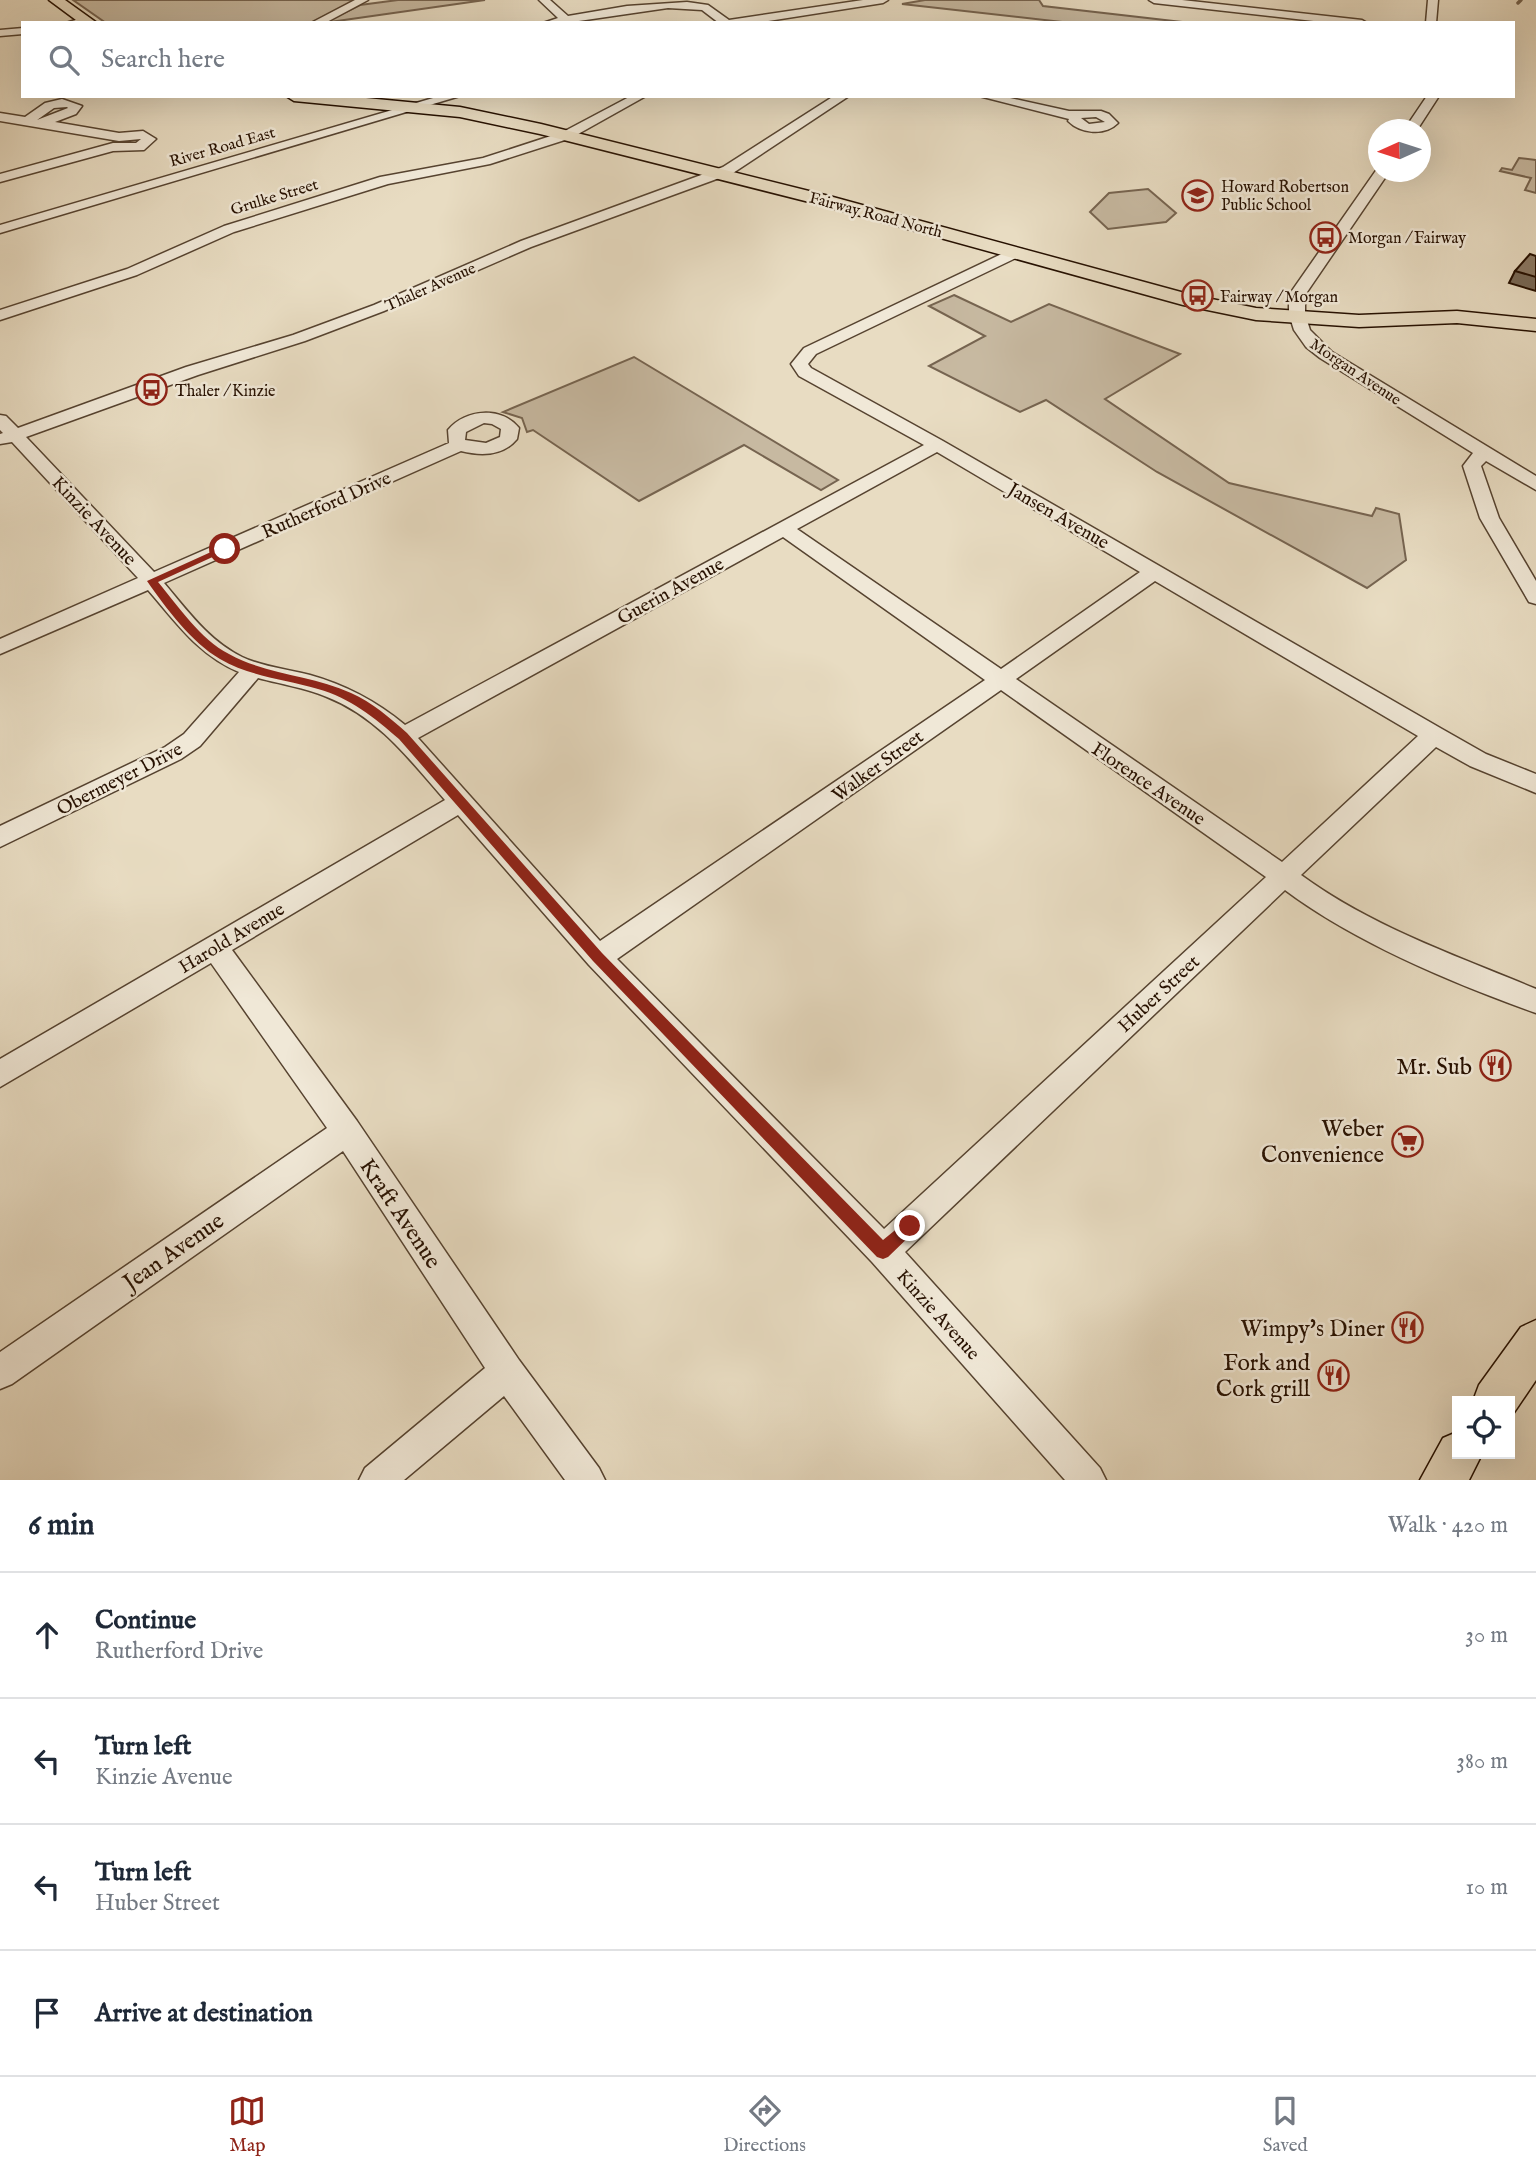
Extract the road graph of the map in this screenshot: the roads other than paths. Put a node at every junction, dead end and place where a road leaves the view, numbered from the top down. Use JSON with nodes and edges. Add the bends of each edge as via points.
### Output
{"nodes":[{"id":1,"x":55,"y":0,"type":"edge"},
{"id":2,"x":363,"y":0,"type":"edge"},
{"id":3,"x":544,"y":0,"type":"edge"},
{"id":4,"x":883,"y":0,"type":"edge"},
{"id":5,"x":1154,"y":0,"type":"edge"},
{"id":6,"x":1433,"y":0,"type":"edge"},
{"id":7,"x":565,"y":19,"type":"junction"},
{"id":8,"x":81,"y":21,"type":"edge"},
{"id":9,"x":320,"y":21,"type":"edge"},
{"id":10,"x":556,"y":21,"type":"edge"},
{"id":11,"x":723,"y":21,"type":"edge"},
{"id":12,"x":745,"y":21,"type":"edge"},
{"id":13,"x":1344,"y":21,"type":"edge"},
{"id":14,"x":1431,"y":21,"type":"edge"},
{"id":15,"x":21,"y":32,"type":"edge"},
{"id":16,"x":0,"y":33,"type":"edge"},
{"id":17,"x":314,"y":98,"type":"edge"},
{"id":18,"x":447,"y":98,"type":"edge"},
{"id":19,"x":636,"y":98,"type":"edge"},
{"id":20,"x":840,"y":98,"type":"edge"},
{"id":21,"x":994,"y":98,"type":"edge"},
{"id":22,"x":1427,"y":98,"type":"edge"},
{"id":23,"x":413,"y":108,"type":"junction"},
{"id":24,"x":1076,"y":116,"type":"dead end"},
{"id":25,"x":0,"y":117,"type":"edge"},
{"id":26,"x":1416,"y":119,"type":"edge"},
{"id":27,"x":567,"y":135,"type":"junction"},
{"id":28,"x":718,"y":173,"type":"junction"},
{"id":29,"x":0,"y":178,"type":"edge"},
{"id":30,"x":1375,"y":182,"type":"edge"},
{"id":31,"x":0,"y":229,"type":"edge"},
{"id":32,"x":1017,"y":252,"type":"junction"},
{"id":33,"x":1536,"y":313,"type":"edge"},
{"id":34,"x":0,"y":314,"type":"edge"},
{"id":35,"x":1457,"y":317,"type":"junction"},
{"id":36,"x":1297,"y":319,"type":"junction"},
{"id":37,"x":1536,"y":325,"type":"edge"},
{"id":38,"x":5,"y":431,"type":"edge"},
{"id":39,"x":460,"y":445,"type":"dead end"},
{"id":40,"x":937,"y":445,"type":"junction"},
{"id":41,"x":1483,"y":452,"type":"junction"},
{"id":42,"x":1536,"y":484,"type":"edge"},
{"id":43,"x":782,"y":528,"type":"junction"},
{"id":44,"x":1155,"y":571,"type":"junction"},
{"id":45,"x":152,"y":581,"type":"junction"},
{"id":46,"x":1536,"y":597,"type":"edge"},
{"id":47,"x":0,"y":647,"type":"edge"},
{"id":48,"x":253,"y":670,"type":"junction"},
{"id":49,"x":998,"y":679,"type":"junction"},
{"id":50,"x":1434,"y":735,"type":"junction"},
{"id":51,"x":403,"y":736,"type":"junction"},
{"id":52,"x":1536,"y":784,"type":"edge"},
{"id":53,"x":462,"y":800,"type":"junction"},
{"id":54,"x":0,"y":837,"type":"edge"},
{"id":55,"x":1284,"y":876,"type":"junction"},
{"id":56,"x":215,"y":947,"type":"junction"},
{"id":57,"x":598,"y":957,"type":"junction"},
{"id":58,"x":1536,"y":1001,"type":"edge"},
{"id":59,"x":0,"y":1074,"type":"edge"},
{"id":60,"x":347,"y":1131,"type":"junction"},
{"id":61,"x":883,"y":1251,"type":"junction"},
{"id":62,"x":1536,"y":1342,"type":"edge"},
{"id":63,"x":0,"y":1371,"type":"edge"},
{"id":64,"x":507,"y":1372,"type":"junction"},
{"id":65,"x":1498,"y":1396,"type":"edge"},
{"id":66,"x":1457,"y":1459,"type":"edge"},
{"id":67,"x":377,"y":1480,"type":"edge"},
{"id":68,"x":587,"y":1480,"type":"edge"},
{"id":69,"x":1088,"y":1480,"type":"edge"},
{"id":70,"x":1443,"y":1480,"type":"edge"}],
"edges":[{"from":1,"to":8,"type":"main road"},
{"from":2,"to":9,"type":"street"},
{"from":3,"to":7,"type":"street"},
{"from":4,"to":12,"type":"street"},
{"from":5,"to":13,"type":"street"},
{"from":6,"to":14,"type":"street"},
{"from":7,"to":10,"type":"street"},
{"from":7,"to":11,"type":"street","via":[[659,2],[685,2],[707,8]]},
{"from":15,"to":16,"type":"street"},
{"from":17,"to":23,"type":"main road","name":"Fairway Road North"},
{"from":18,"to":23,"type":"street","name":"River Road East"},
{"from":19,"to":27,"type":"street","name":"Grulke Street"},
{"from":20,"to":28,"type":"street","name":"Thaler Avenue","via":[[738,165]]},
{"from":21,"to":24,"type":"street"},
{"from":22,"to":26,"type":"street"},
{"from":23,"to":27,"type":"main road","name":"Fairway Road North","via":[[460,112]]},
{"from":23,"to":31,"type":"street","name":"River Road East"},
{"from":25,"to":29,"type":"street","via":[[116,142]]},
{"from":27,"to":28,"type":"main road","name":"Fairway Road North"},
{"from":27,"to":34,"type":"street","name":"Grulke Street","via":[[485,161],[385,180],[242,225],[132,272]]},
{"from":28,"to":32,"type":"main road","name":"Fairway Road North"},
{"from":28,"to":38,"type":"street","name":"Thaler Avenue","via":[[526,244],[299,338]]},
{"from":30,"to":36,"type":"street","name":"Morgan Avenue","via":[[1297,295]]},
{"from":32,"to":36,"type":"main road","name":"Fairway Road North","via":[[1189,301]]},
{"from":32,"to":40,"type":"street","name":"Jansen Avenue","via":[[810,351],[799,364],[805,372]]},
{"from":33,"to":35,"type":"main road","name":"Fairway Road North","via":[[1470,312]]},
{"from":35,"to":36,"type":"main road","name":"Fairway Road North"},
{"from":35,"to":37,"type":"main road","name":"Fairway Road North"},
{"from":36,"to":41,"type":"street","name":"Morgan Avenue","via":[[1305,337],[1326,355]]},
{"from":38,"to":45,"type":"street","name":"Kinzie Avenue"},
{"from":39,"to":45,"type":"street","name":"Rutherford Drive"},
{"from":40,"to":43,"type":"street","name":"Guerin Avenue"},
{"from":40,"to":44,"type":"street","name":"Jansen Avenue"},
{"from":41,"to":42,"type":"street","name":"Morgan Avenue"},
{"from":41,"to":46,"type":"street","via":[[1472,466],[1478,495],[1494,531]]},
{"from":43,"to":49,"type":"street","name":"Florence Avenue"},
{"from":43,"to":51,"type":"street","name":"Guerin Avenue"},
{"from":44,"to":49,"type":"street","name":"Walker Street"},
{"from":44,"to":50,"type":"street","name":"Jansen Avenue"},
{"from":45,"to":47,"type":"street","name":"Rutherford Drive"},
{"from":45,"to":48,"type":"street","name":"Kinzie Avenue","via":[[204,643]]},
{"from":48,"to":51,"type":"street","name":"Kinzie Avenue","via":[[348,696]]},
{"from":48,"to":54,"type":"street","name":"Obermeyer Drive","via":[[191,740],[173,753]]},
{"from":49,"to":55,"type":"street","name":"Florence Avenue"},
{"from":49,"to":57,"type":"street","name":"Walker Street"},
{"from":50,"to":52,"type":"street","name":"Jansen Avenue"},
{"from":50,"to":55,"type":"street","name":"Huber Street"},
{"from":51,"to":53,"type":"street","name":"Kinzie Avenue"},
{"from":53,"to":56,"type":"street","name":"Harold Avenue"},
{"from":53,"to":57,"type":"street","name":"Kinzie Avenue"},
{"from":55,"to":58,"type":"street","name":"Florence Avenue","via":[[1348,920]]},
{"from":55,"to":61,"type":"street","name":"Huber Street"},
{"from":56,"to":59,"type":"street","name":"Harold Avenue"},
{"from":56,"to":60,"type":"street","name":"Kraft Avenue"},
{"from":57,"to":61,"type":"street","name":"Kinzie Avenue"},
{"from":60,"to":63,"type":"street","name":"Jean Avenue"},
{"from":60,"to":64,"type":"street","name":"Kraft Avenue"},
{"from":61,"to":69,"type":"street","name":"Kinzie Avenue"},
{"from":62,"to":65,"type":"main road"},
{"from":64,"to":67,"type":"street"},
{"from":64,"to":68,"type":"street","name":"Kraft Avenue"},
{"from":66,"to":70,"type":"main road"}]}
